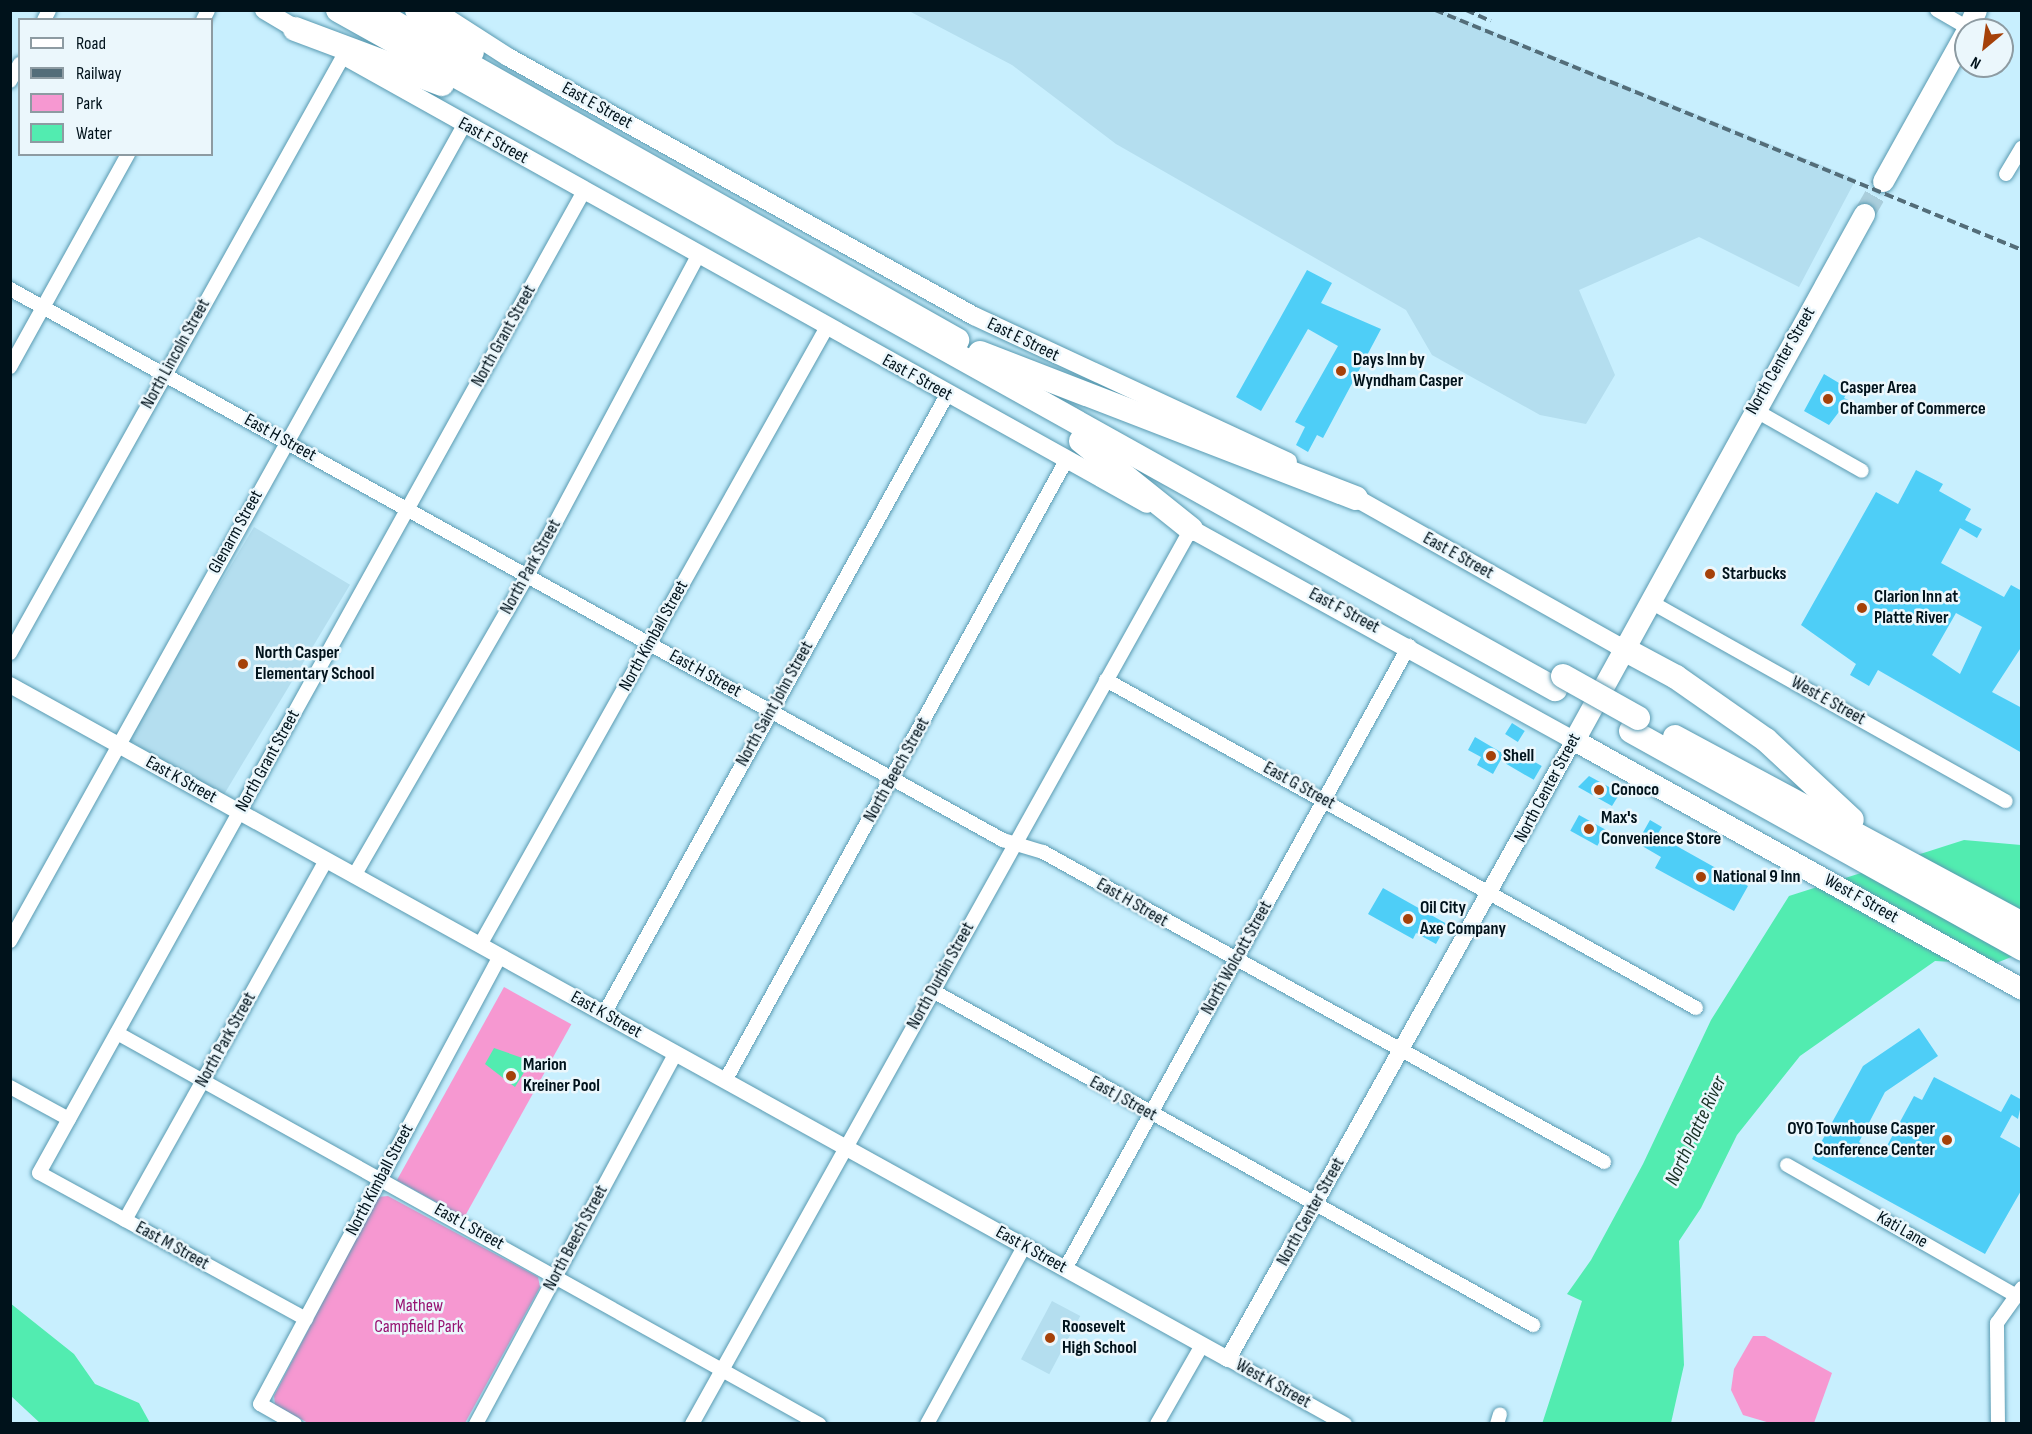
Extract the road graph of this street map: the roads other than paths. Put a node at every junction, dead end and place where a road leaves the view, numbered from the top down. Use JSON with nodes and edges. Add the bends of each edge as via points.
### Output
{"nodes":[{"id":1,"x":264,"y":10,"type":"edge"},
{"id":2,"x":338,"y":10,"type":"edge"},
{"id":3,"x":372,"y":10,"type":"edge"},
{"id":4,"x":417,"y":10,"type":"edge"},
{"id":5,"x":435,"y":10,"type":"edge"},
{"id":6,"x":1937,"y":10,"type":"edge"},
{"id":7,"x":1954,"y":18,"type":"edge"},
{"id":8,"x":295,"y":29,"type":"junction"},
{"id":9,"x":1954,"y":52,"type":"edge"},
{"id":10,"x":344,"y":56,"type":"junction"},
{"id":11,"x":18,"y":67,"type":"edge"},
{"id":12,"x":10,"y":81,"type":"edge"},
{"id":13,"x":464,"y":125,"type":"junction"},
{"id":14,"x":591,"y":144,"type":"junction"},
{"id":15,"x":2022,"y":147,"type":"edge"},
{"id":16,"x":127,"y":156,"type":"edge"},
{"id":17,"x":2006,"y":174,"type":"dead end"},
{"id":18,"x":1883,"y":182,"type":"tunnel mouth"},
{"id":19,"x":584,"y":191,"type":"junction"},
{"id":20,"x":1864,"y":214,"type":"tunnel mouth"},
{"id":21,"x":699,"y":254,"type":"junction"},
{"id":22,"x":10,"y":289,"type":"edge"},
{"id":23,"x":44,"y":308,"type":"junction"},
{"id":24,"x":827,"y":327,"type":"junction"},
{"id":25,"x":976,"y":360,"type":"junction"},
{"id":26,"x":10,"y":368,"type":"edge"},
{"id":27,"x":164,"y":375,"type":"junction"},
{"id":28,"x":946,"y":395,"type":"junction"},
{"id":29,"x":1753,"y":409,"type":"junction"},
{"id":30,"x":286,"y":442,"type":"junction"},
{"id":31,"x":1067,"y":459,"type":"junction"},
{"id":32,"x":1862,"y":471,"type":"dead end"},
{"id":33,"x":1356,"y":498,"type":"junction"},
{"id":34,"x":407,"y":508,"type":"junction"},
{"id":35,"x":1191,"y":529,"type":"junction"},
{"id":36,"x":527,"y":576,"type":"junction"},
{"id":37,"x":1649,"y":601,"type":"junction"},
{"id":38,"x":650,"y":643,"type":"junction"},
{"id":39,"x":1409,"y":646,"type":"junction"},
{"id":40,"x":1622,"y":648,"type":"junction"},
{"id":41,"x":10,"y":652,"type":"edge"},
{"id":42,"x":1106,"y":680,"type":"junction"},
{"id":43,"x":10,"y":685,"type":"edge"},
{"id":44,"x":770,"y":711,"type":"junction"},
{"id":45,"x":1635,"y":724,"type":"junction"},
{"id":46,"x":1574,"y":740,"type":"junction"},
{"id":47,"x":119,"y":746,"type":"junction"},
{"id":48,"x":892,"y":778,"type":"junction"},
{"id":49,"x":1324,"y":800,"type":"junction"},
{"id":50,"x":2006,"y":801,"type":"dead end"},
{"id":51,"x":240,"y":812,"type":"junction"},
{"id":52,"x":1016,"y":843,"type":"junction"},
{"id":53,"x":1878,"y":844,"type":"junction"},
{"id":54,"x":326,"y":860,"type":"junction"},
{"id":55,"x":354,"y":876,"type":"junction"},
{"id":56,"x":1491,"y":892,"type":"junction"},
{"id":57,"x":2022,"y":924,"type":"edge"},
{"id":58,"x":10,"y":941,"type":"edge"},
{"id":59,"x":480,"y":945,"type":"junction"},
{"id":60,"x":2022,"y":949,"type":"edge"},
{"id":61,"x":500,"y":956,"type":"junction"},
{"id":62,"x":1235,"y":961,"type":"junction"},
{"id":63,"x":2022,"y":989,"type":"edge"},
{"id":64,"x":933,"y":992,"type":"junction"},
{"id":65,"x":1696,"y":1008,"type":"dead end"},
{"id":66,"x":604,"y":1014,"type":"junction"},
{"id":67,"x":117,"y":1033,"type":"junction"},
{"id":68,"x":1401,"y":1052,"type":"junction"},
{"id":69,"x":676,"y":1053,"type":"junction"},
{"id":70,"x":204,"y":1079,"type":"junction"},
{"id":71,"x":725,"y":1081,"type":"junction"},
{"id":72,"x":10,"y":1087,"type":"edge"},
{"id":73,"x":1150,"y":1114,"type":"junction"},
{"id":74,"x":69,"y":1119,"type":"junction"},
{"id":75,"x":846,"y":1148,"type":"junction"},
{"id":76,"x":1604,"y":1162,"type":"dead end"},
{"id":77,"x":1787,"y":1165,"type":"dead end"},
{"id":78,"x":39,"y":1173,"type":"joint"},
{"id":79,"x":381,"y":1178,"type":"junction"},
{"id":80,"x":1314,"y":1206,"type":"junction"},
{"id":81,"x":125,"y":1220,"type":"junction"},
{"id":82,"x":1024,"y":1246,"type":"junction"},
{"id":83,"x":1065,"y":1269,"type":"junction"},
{"id":84,"x":556,"y":1275,"type":"junction"},
{"id":85,"x":2020,"y":1292,"type":"edge"},
{"id":86,"x":306,"y":1319,"type":"junction"},
{"id":87,"x":1533,"y":1325,"type":"dead end"},
{"id":88,"x":1202,"y":1345,"type":"junction"},
{"id":89,"x":1228,"y":1359,"type":"junction"},
{"id":90,"x":722,"y":1370,"type":"junction"},
{"id":91,"x":295,"y":1424,"type":"edge"},
{"id":92,"x":476,"y":1424,"type":"edge"},
{"id":93,"x":692,"y":1424,"type":"edge"},
{"id":94,"x":819,"y":1424,"type":"edge"},
{"id":95,"x":927,"y":1424,"type":"edge"},
{"id":96,"x":1157,"y":1424,"type":"edge"},
{"id":97,"x":1345,"y":1424,"type":"edge"},
{"id":98,"x":1998,"y":1424,"type":"edge"}],
"edges":[{"from":1,"to":8,"type":"main road","name":"East F Street"},
{"from":2,"to":14,"type":"highway"},
{"from":3,"to":14,"type":"highway"},
{"from":4,"to":14,"type":"highway"},
{"from":5,"to":33,"type":"main road","name":"East E Street","via":[[508,57],[974,316],[1204,420]]},
{"from":6,"to":7,"type":"street"},
{"from":8,"to":10,"type":"main road","name":"East F Street"},
{"from":8,"to":14,"type":"highway"},
{"from":9,"to":18,"type":"main road"},
{"from":10,"to":13,"type":"main road","name":"East F Street"},
{"from":10,"to":27,"type":"street","name":"North Lincoln Street"},
{"from":11,"to":12,"type":"street"},
{"from":13,"to":19,"type":"main road","name":"East F Street"},
{"from":13,"to":30,"type":"street","name":"Glenarm Street"},
{"from":14,"to":25,"type":"highway"},
{"from":15,"to":17,"type":"street"},
{"from":16,"to":23,"type":"street"},
{"from":19,"to":21,"type":"main road","name":"East F Street"},
{"from":19,"to":34,"type":"street","name":"North Grant Street"},
{"from":20,"to":29,"type":"main road","name":"North Center Street"},
{"from":21,"to":24,"type":"main road","name":"East F Street"},
{"from":21,"to":36,"type":"street","name":"North Park Street"},
{"from":22,"to":23,"type":"street","name":"East H Street"},
{"from":23,"to":26,"type":"street"},
{"from":23,"to":27,"type":"street","name":"East H Street"},
{"from":24,"to":28,"type":"main road","name":"East F Street"},
{"from":24,"to":38,"type":"street","name":"North Kimball Street"},
{"from":25,"to":33,"type":"highway"},
{"from":25,"to":35,"type":"highway"},
{"from":25,"to":45,"type":"highway","bridge":true},
{"from":27,"to":30,"type":"street","name":"East H Street"},
{"from":27,"to":41,"type":"street","name":"North Lincoln Street"},
{"from":28,"to":31,"type":"main road","name":"East F Street"},
{"from":28,"to":44,"type":"street","name":"North Saint John Street"},
{"from":29,"to":32,"type":"street"},
{"from":29,"to":37,"type":"main road","name":"North Center Street"},
{"from":30,"to":34,"type":"street","name":"East H Street"},
{"from":30,"to":47,"type":"street","name":"Glenarm Street"},
{"from":31,"to":35,"type":"main road","name":"East F Street"},
{"from":31,"to":48,"type":"street","name":"North Beech Street"},
{"from":33,"to":40,"type":"main road","name":"East E Street"},
{"from":34,"to":36,"type":"street","name":"East H Street"},
{"from":34,"to":51,"type":"street","name":"North Grant Street"},
{"from":35,"to":39,"type":"main road","name":"East F Street"},
{"from":35,"to":42,"type":"street","name":"North Durbin Street"},
{"from":36,"to":38,"type":"street","name":"East H Street"},
{"from":36,"to":55,"type":"street","name":"North Park Street"},
{"from":37,"to":40,"type":"main road","name":"North Center Street"},
{"from":37,"to":50,"type":"street","name":"West E Street"},
{"from":38,"to":44,"type":"street","name":"East H Street"},
{"from":38,"to":59,"type":"street","name":"North Kimball Street"},
{"from":39,"to":46,"type":"main road","name":"East F Street"},
{"from":39,"to":49,"type":"street","name":"North Wolcott Street"},
{"from":40,"to":46,"type":"main road","name":"North Center Street"},
{"from":40,"to":53,"type":"highway","via":[[1676,677],[1766,740]]},
{"from":42,"to":49,"type":"street","name":"East G Street"},
{"from":42,"to":52,"type":"street","name":"North Durbin Street"},
{"from":43,"to":47,"type":"street","name":"East K Street"},
{"from":44,"to":48,"type":"street","name":"East H Street"},
{"from":44,"to":66,"type":"street","name":"North Saint John Street"},
{"from":45,"to":53,"type":"highway"},
{"from":45,"to":60,"type":"highway"},
{"from":46,"to":56,"type":"street","name":"North Center Street"},
{"from":46,"to":63,"type":"main road","name":"West F Street"},
{"from":47,"to":51,"type":"street","name":"East K Street"},
{"from":47,"to":58,"type":"street","name":"Glenarm Street"},
{"from":48,"to":52,"type":"street","name":"East H Street"},
{"from":48,"to":71,"type":"street","name":"North Beech Street"},
{"from":49,"to":56,"type":"street","name":"East G Street"},
{"from":49,"to":62,"type":"street","name":"North Wolcott Street"},
{"from":51,"to":54,"type":"street","name":"East K Street"},
{"from":51,"to":67,"type":"street","name":"North Grant Street"},
{"from":52,"to":62,"type":"street","name":"East H Street","via":[[1043,852]]},
{"from":52,"to":64,"type":"street","name":"North Durbin Street"},
{"from":53,"to":57,"type":"highway"},
{"from":54,"to":55,"type":"street","name":"East K Street"},
{"from":54,"to":70,"type":"street","name":"North Park Street"},
{"from":55,"to":59,"type":"street","name":"East K Street"},
{"from":56,"to":65,"type":"street","name":"East G Street"},
{"from":56,"to":68,"type":"street","name":"North Center Street"},
{"from":59,"to":61,"type":"street","name":"East K Street"},
{"from":61,"to":66,"type":"street","name":"East K Street"},
{"from":61,"to":79,"type":"street","name":"North Kimball Street"},
{"from":62,"to":68,"type":"street","name":"East H Street"},
{"from":62,"to":73,"type":"street","name":"North Wolcott Street"},
{"from":64,"to":73,"type":"street","name":"East J Street"},
{"from":64,"to":75,"type":"street","name":"North Durbin Street"},
{"from":66,"to":69,"type":"street","name":"East K Street"},
{"from":67,"to":70,"type":"street","name":"East L Street"},
{"from":67,"to":74,"type":"street","name":"North Grant Street"},
{"from":68,"to":76,"type":"street","name":"East H Street"},
{"from":68,"to":80,"type":"street","name":"North Center Street"},
{"from":69,"to":71,"type":"street","name":"East K Street"},
{"from":69,"to":84,"type":"street","name":"North Beech Street"},
{"from":70,"to":79,"type":"street","name":"East L Street"},
{"from":70,"to":81,"type":"street","name":"North Park Street"},
{"from":71,"to":75,"type":"street","name":"East K Street"},
{"from":72,"to":74,"type":"street"},
{"from":73,"to":80,"type":"street","name":"East J Street"},
{"from":73,"to":83,"type":"street","name":"North Wolcott Street"},
{"from":74,"to":78,"type":"street","name":"North Grant Street"},
{"from":75,"to":82,"type":"street","name":"East K Street"},
{"from":75,"to":90,"type":"street","name":"North Durbin Street"},
{"from":77,"to":85,"type":"street","name":"Kati Lane"},
{"from":78,"to":81,"type":"street","name":"East M Street"},
{"from":79,"to":84,"type":"street","name":"East L Street"},
{"from":79,"to":86,"type":"street","name":"North Kimball Street"},
{"from":80,"to":87,"type":"street","name":"East J Street"},
{"from":80,"to":89,"type":"street","name":"North Center Street"},
{"from":81,"to":86,"type":"street","name":"East M Street"},
{"from":82,"to":83,"type":"street","name":"East K Street"},
{"from":82,"to":95,"type":"street"},
{"from":83,"to":88,"type":"street","name":"East K Street"},
{"from":84,"to":90,"type":"street","name":"East L Street"},
{"from":84,"to":92,"type":"street","name":"North Beech Street"},
{"from":85,"to":98,"type":"street","via":[[1997,1323]]},
{"from":86,"to":91,"type":"street","name":"North Kimball Street","via":[[260,1404]]},
{"from":88,"to":89,"type":"street","name":"West K Street"},
{"from":88,"to":96,"type":"street"},
{"from":89,"to":97,"type":"street","name":"West K Street"},
{"from":90,"to":93,"type":"street","name":"North Durbin Street"},
{"from":90,"to":94,"type":"street","name":"East L Street"}]}
